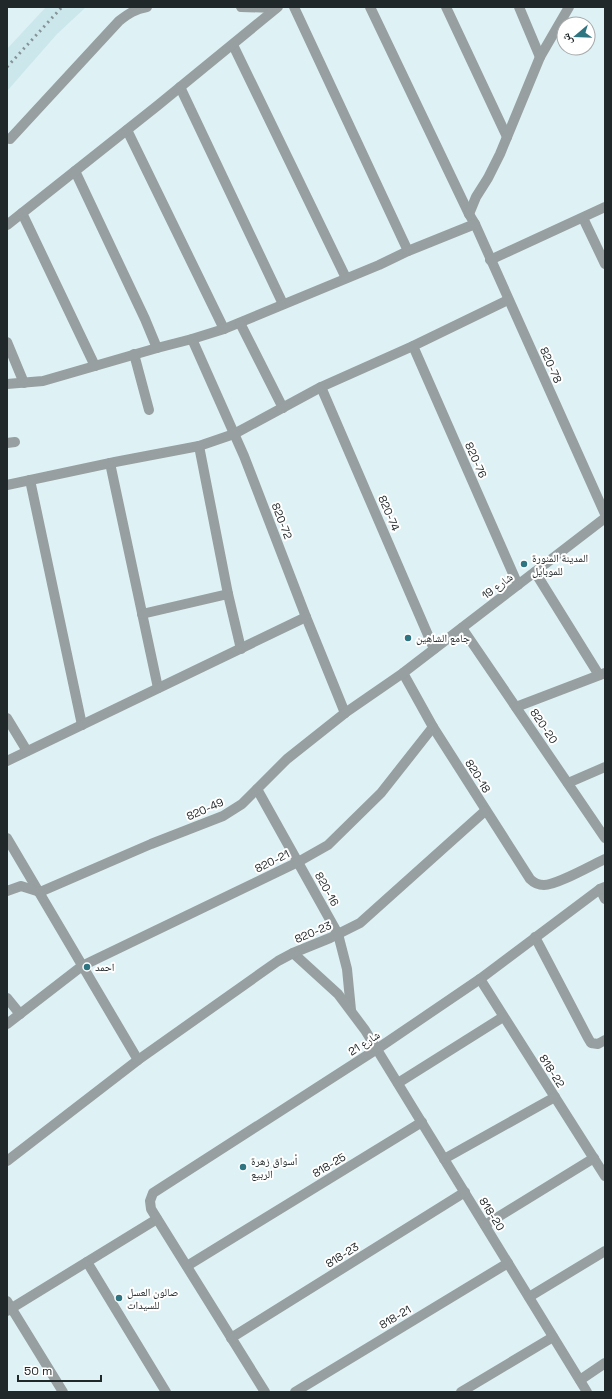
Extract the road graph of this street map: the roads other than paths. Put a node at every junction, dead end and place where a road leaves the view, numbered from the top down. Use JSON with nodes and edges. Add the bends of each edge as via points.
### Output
{"nodes":[{"id":1,"x":147,"y":7,"type":"edge"},
{"id":2,"x":241,"y":7,"type":"edge"},
{"id":3,"x":294,"y":7,"type":"edge"},
{"id":4,"x":370,"y":7,"type":"edge"},
{"id":5,"x":446,"y":7,"type":"edge"},
{"id":6,"x":519,"y":7,"type":"edge"},
{"id":7,"x":569,"y":7,"type":"edge"},
{"id":8,"x":277,"y":8,"type":"edge"},
{"id":9,"x":233,"y":45,"type":"junction"},
{"id":10,"x":540,"y":57,"type":"junction"},
{"id":11,"x":180,"y":87,"type":"junction"},
{"id":12,"x":127,"y":130,"type":"junction"},
{"id":13,"x":507,"y":137,"type":"junction"},
{"id":14,"x":10,"y":139,"type":"dead end"},
{"id":15,"x":75,"y":171,"type":"junction"},
{"id":16,"x":605,"y":207,"type":"edge"},
{"id":17,"x":22,"y":213,"type":"junction"},
{"id":18,"x":469,"y":214,"type":"junction"},
{"id":19,"x":583,"y":218,"type":"junction"},
{"id":20,"x":475,"y":224,"type":"junction"},
{"id":21,"x":7,"y":225,"type":"edge"},
{"id":22,"x":408,"y":251,"type":"junction"},
{"id":23,"x":490,"y":260,"type":"junction"},
{"id":24,"x":605,"y":264,"type":"edge"},
{"id":25,"x":346,"y":278,"type":"junction"},
{"id":26,"x":508,"y":300,"type":"junction"},
{"id":27,"x":283,"y":304,"type":"junction"},
{"id":28,"x":240,"y":323,"type":"junction"},
{"id":29,"x":224,"y":330,"type":"junction"},
{"id":30,"x":192,"y":340,"type":"junction"},
{"id":31,"x":7,"y":342,"type":"edge"},
{"id":32,"x":413,"y":346,"type":"junction"},
{"id":33,"x":157,"y":348,"type":"junction"},
{"id":34,"x":134,"y":354,"type":"junction"},
{"id":35,"x":95,"y":366,"type":"junction"},
{"id":36,"x":24,"y":383,"type":"junction"},
{"id":37,"x":7,"y":384,"type":"edge"},
{"id":38,"x":322,"y":387,"type":"junction"},
{"id":39,"x":283,"y":408,"type":"junction"},
{"id":40,"x":149,"y":410,"type":"dead end"},
{"id":41,"x":234,"y":434,"type":"junction"},
{"id":42,"x":199,"y":446,"type":"junction"},
{"id":43,"x":110,"y":463,"type":"junction"},
{"id":44,"x":30,"y":480,"type":"junction"},
{"id":45,"x":7,"y":485,"type":"edge"},
{"id":46,"x":605,"y":514,"type":"edge"},
{"id":47,"x":605,"y":518,"type":"edge"},
{"id":48,"x":535,"y":572,"type":"junction"},
{"id":49,"x":518,"y":585,"type":"junction"},
{"id":50,"x":228,"y":594,"type":"junction"},
{"id":51,"x":142,"y":614,"type":"junction"},
{"id":52,"x":306,"y":617,"type":"junction"},
{"id":53,"x":462,"y":628,"type":"junction"},
{"id":54,"x":241,"y":648,"type":"junction"},
{"id":55,"x":434,"y":649,"type":"junction"},
{"id":56,"x":403,"y":674,"type":"junction"},
{"id":57,"x":602,"y":674,"type":"edge"},
{"id":58,"x":158,"y":688,"type":"junction"},
{"id":59,"x":516,"y":707,"type":"junction"},
{"id":60,"x":345,"y":713,"type":"junction"},
{"id":61,"x":7,"y":718,"type":"edge"},
{"id":62,"x":82,"y":725,"type":"junction"},
{"id":63,"x":433,"y":728,"type":"junction"},
{"id":64,"x":27,"y":751,"type":"junction"},
{"id":65,"x":7,"y":761,"type":"edge"},
{"id":66,"x":605,"y":767,"type":"edge"},
{"id":67,"x":568,"y":783,"type":"junction"},
{"id":68,"x":257,"y":789,"type":"junction"},
{"id":69,"x":485,"y":811,"type":"junction"},
{"id":70,"x":7,"y":838,"type":"edge"},
{"id":71,"x":605,"y":838,"type":"edge"},
{"id":72,"x":605,"y":859,"type":"edge"},
{"id":73,"x":298,"y":862,"type":"junction"},
{"id":74,"x":602,"y":888,"type":"edge"},
{"id":75,"x":7,"y":891,"type":"edge"},
{"id":76,"x":40,"y":892,"type":"junction"},
{"id":77,"x":605,"y":899,"type":"edge"},
{"id":78,"x":338,"y":934,"type":"junction"},
{"id":79,"x":535,"y":937,"type":"junction"},
{"id":80,"x":293,"y":953,"type":"junction"},
{"id":81,"x":82,"y":966,"type":"junction"},
{"id":82,"x":480,"y":979,"type":"junction"},
{"id":83,"x":7,"y":998,"type":"edge"},
{"id":84,"x":351,"y":1010,"type":"junction"},
{"id":85,"x":20,"y":1014,"type":"junction"},
{"id":86,"x":503,"y":1017,"type":"junction"},
{"id":87,"x":7,"y":1024,"type":"edge"},
{"id":88,"x":605,"y":1040,"type":"edge"},
{"id":89,"x":377,"y":1049,"type":"junction"},
{"id":90,"x":138,"y":1060,"type":"junction"},
{"id":91,"x":398,"y":1083,"type":"junction"},
{"id":92,"x":555,"y":1097,"type":"junction"},
{"id":93,"x":422,"y":1122,"type":"junction"},
{"id":94,"x":594,"y":1158,"type":"junction"},
{"id":95,"x":444,"y":1159,"type":"junction"},
{"id":96,"x":7,"y":1161,"type":"edge"},
{"id":97,"x":605,"y":1176,"type":"edge"},
{"id":98,"x":465,"y":1192,"type":"junction"},
{"id":99,"x":157,"y":1219,"type":"junction"},
{"id":100,"x":485,"y":1225,"type":"junction"},
{"id":101,"x":605,"y":1251,"type":"edge"},
{"id":102,"x":87,"y":1262,"type":"junction"},
{"id":103,"x":508,"y":1262,"type":"junction"},
{"id":104,"x":187,"y":1266,"type":"junction"},
{"id":105,"x":529,"y":1297,"type":"junction"},
{"id":106,"x":9,"y":1307,"type":"edge"},
{"id":107,"x":553,"y":1337,"type":"junction"},
{"id":108,"x":231,"y":1338,"type":"junction"},
{"id":109,"x":605,"y":1362,"type":"edge"},
{"id":110,"x":580,"y":1380,"type":"junction"},
{"id":111,"x":63,"y":1392,"type":"edge"},
{"id":112,"x":166,"y":1392,"type":"edge"},
{"id":113,"x":265,"y":1392,"type":"edge"},
{"id":114,"x":295,"y":1392,"type":"edge"},
{"id":115,"x":461,"y":1392,"type":"edge"},
{"id":116,"x":587,"y":1392,"type":"edge"}],
"edges":[{"from":1,"to":14,"type":"street","via":[[129,13],[119,21]]},
{"from":2,"to":8,"type":"street"},
{"from":3,"to":22,"type":"street"},
{"from":4,"to":18,"type":"street","name":"820-78"},
{"from":5,"to":13,"type":"street"},
{"from":6,"to":10,"type":"street"},
{"from":7,"to":10,"type":"street"},
{"from":8,"to":9,"type":"street"},
{"from":9,"to":11,"type":"street"},
{"from":9,"to":25,"type":"street"},
{"from":10,"to":13,"type":"street"},
{"from":11,"to":12,"type":"street"},
{"from":11,"to":27,"type":"street"},
{"from":12,"to":15,"type":"street"},
{"from":12,"to":29,"type":"street"},
{"from":13,"to":18,"type":"street"},
{"from":15,"to":17,"type":"street"},
{"from":15,"to":33,"type":"street","via":[[146,319]]},
{"from":16,"to":19,"type":"street"},
{"from":17,"to":21,"type":"street"},
{"from":17,"to":35,"type":"street"},
{"from":18,"to":20,"type":"street","name":"820-78"},
{"from":19,"to":23,"type":"street"},
{"from":19,"to":24,"type":"street"},
{"from":20,"to":22,"type":"street"},
{"from":20,"to":23,"type":"street","name":"820-78"},
{"from":22,"to":25,"type":"street"},
{"from":23,"to":26,"type":"street","name":"820-78"},
{"from":25,"to":27,"type":"street"},
{"from":26,"to":32,"type":"street"},
{"from":26,"to":46,"type":"street","name":"820-78"},
{"from":27,"to":28,"type":"street"},
{"from":28,"to":29,"type":"street"},
{"from":28,"to":39,"type":"street"},
{"from":29,"to":30,"type":"street"},
{"from":30,"to":33,"type":"street"},
{"from":30,"to":41,"type":"street","name":"820-72"},
{"from":31,"to":36,"type":"street"},
{"from":32,"to":38,"type":"street"},
{"from":32,"to":49,"type":"street","name":"820-76"},
{"from":33,"to":34,"type":"street"},
{"from":34,"to":35,"type":"street"},
{"from":34,"to":40,"type":"street"},
{"from":35,"to":36,"type":"street","via":[[43,381]]},
{"from":36,"to":37,"type":"street"},
{"from":38,"to":39,"type":"street"},
{"from":38,"to":55,"type":"street","name":"820-74"},
{"from":39,"to":41,"type":"street"},
{"from":41,"to":42,"type":"street"},
{"from":41,"to":52,"type":"street","name":"820-72"},
{"from":42,"to":43,"type":"street"},
{"from":42,"to":50,"type":"street"},
{"from":43,"to":44,"type":"street"},
{"from":43,"to":51,"type":"street"},
{"from":44,"to":45,"type":"street"},
{"from":44,"to":62,"type":"street"},
{"from":47,"to":48,"type":"street","name":"شارع 19"},
{"from":48,"to":49,"type":"street","name":"شارع 19"},
{"from":48,"to":57,"type":"street"},
{"from":49,"to":53,"type":"street","name":"شارع 19"},
{"from":50,"to":51,"type":"street"},
{"from":50,"to":54,"type":"street"},
{"from":51,"to":58,"type":"street"},
{"from":52,"to":54,"type":"street"},
{"from":52,"to":60,"type":"street","name":"820-72"},
{"from":53,"to":55,"type":"street","name":"شارع 19"},
{"from":53,"to":59,"type":"street","name":"820-20"},
{"from":54,"to":58,"type":"street"},
{"from":55,"to":56,"type":"street","name":"شارع 19"},
{"from":56,"to":60,"type":"street","name":"820-49"},
{"from":56,"to":63,"type":"street","name":"820-18"},
{"from":57,"to":59,"type":"street"},
{"from":58,"to":62,"type":"street"},
{"from":59,"to":67,"type":"street","name":"820-20"},
{"from":60,"to":68,"type":"street","name":"820-49","via":[[287,759]]},
{"from":61,"to":64,"type":"street"},
{"from":62,"to":64,"type":"street"},
{"from":63,"to":69,"type":"street","name":"820-18"},
{"from":63,"to":73,"type":"street","name":"820-21","via":[[381,793],[328,845]]},
{"from":64,"to":65,"type":"street"},
{"from":66,"to":67,"type":"street"},
{"from":67,"to":71,"type":"street","name":"820-20"},
{"from":68,"to":73,"type":"street","name":"820-16"},
{"from":68,"to":76,"type":"street","name":"820-49","via":[[242,804],[223,816]]},
{"from":69,"to":72,"type":"street","name":"820-18","via":[[530,879],[540,885],[557,882]]},
{"from":69,"to":78,"type":"street","name":"820-23","via":[[366,918]]},
{"from":70,"to":76,"type":"street"},
{"from":73,"to":78,"type":"street","name":"820-16"},
{"from":73,"to":81,"type":"street","name":"820-21"},
{"from":74,"to":77,"type":"street"},
{"from":74,"to":79,"type":"street","name":"شارع 21"},
{"from":75,"to":76,"type":"street","via":[[21,886]]},
{"from":76,"to":81,"type":"street"},
{"from":78,"to":80,"type":"street","name":"820-23"},
{"from":78,"to":84,"type":"street","name":"820-16","via":[[347,969]]},
{"from":79,"to":82,"type":"street","name":"شارع 21"},
{"from":79,"to":88,"type":"street","via":[[588,1038],[598,1044]]},
{"from":80,"to":84,"type":"street","name":"818-20","via":[[338,994]]},
{"from":80,"to":90,"type":"street","name":"820-23","via":[[274,963]]},
{"from":81,"to":85,"type":"street","name":"820-21"},
{"from":81,"to":90,"type":"street"},
{"from":82,"to":86,"type":"street","name":"818-22"},
{"from":82,"to":89,"type":"street","name":"شارع 21"},
{"from":83,"to":85,"type":"street"},
{"from":84,"to":89,"type":"street","name":"818-20"},
{"from":85,"to":87,"type":"street","name":"820-21"},
{"from":86,"to":91,"type":"street"},
{"from":86,"to":92,"type":"street","name":"818-22"},
{"from":89,"to":91,"type":"street","name":"818-20"},
{"from":89,"to":99,"type":"street","name":"شارع 21","via":[[156,1190],[151,1197],[150,1205]]},
{"from":90,"to":96,"type":"street","name":"820-23"},
{"from":91,"to":93,"type":"street","name":"818-20"},
{"from":92,"to":94,"type":"street","name":"818-22"},
{"from":92,"to":95,"type":"street"},
{"from":93,"to":95,"type":"street","name":"818-20"},
{"from":93,"to":104,"type":"street","name":"818-25"},
{"from":94,"to":97,"type":"street","name":"818-22"},
{"from":94,"to":100,"type":"street"},
{"from":95,"to":98,"type":"street","name":"818-20"},
{"from":98,"to":100,"type":"street","name":"818-20"},
{"from":98,"to":108,"type":"street","name":"818-23"},
{"from":99,"to":102,"type":"street"},
{"from":99,"to":104,"type":"street","name":"شارع 21"},
{"from":100,"to":103,"type":"street","name":"818-20"},
{"from":101,"to":105,"type":"street"},
{"from":102,"to":106,"type":"street"},
{"from":102,"to":112,"type":"street"},
{"from":103,"to":105,"type":"street","name":"818-20"},
{"from":103,"to":114,"type":"street","name":"818-21"},
{"from":104,"to":108,"type":"street","name":"شارع 21"},
{"from":105,"to":107,"type":"street","name":"818-20"},
{"from":106,"to":111,"type":"street"},
{"from":107,"to":110,"type":"street","name":"818-20"},
{"from":107,"to":115,"type":"street"},
{"from":108,"to":113,"type":"street","name":"شارع 21"},
{"from":109,"to":110,"type":"street"},
{"from":110,"to":116,"type":"street","name":"818-20"}]}
